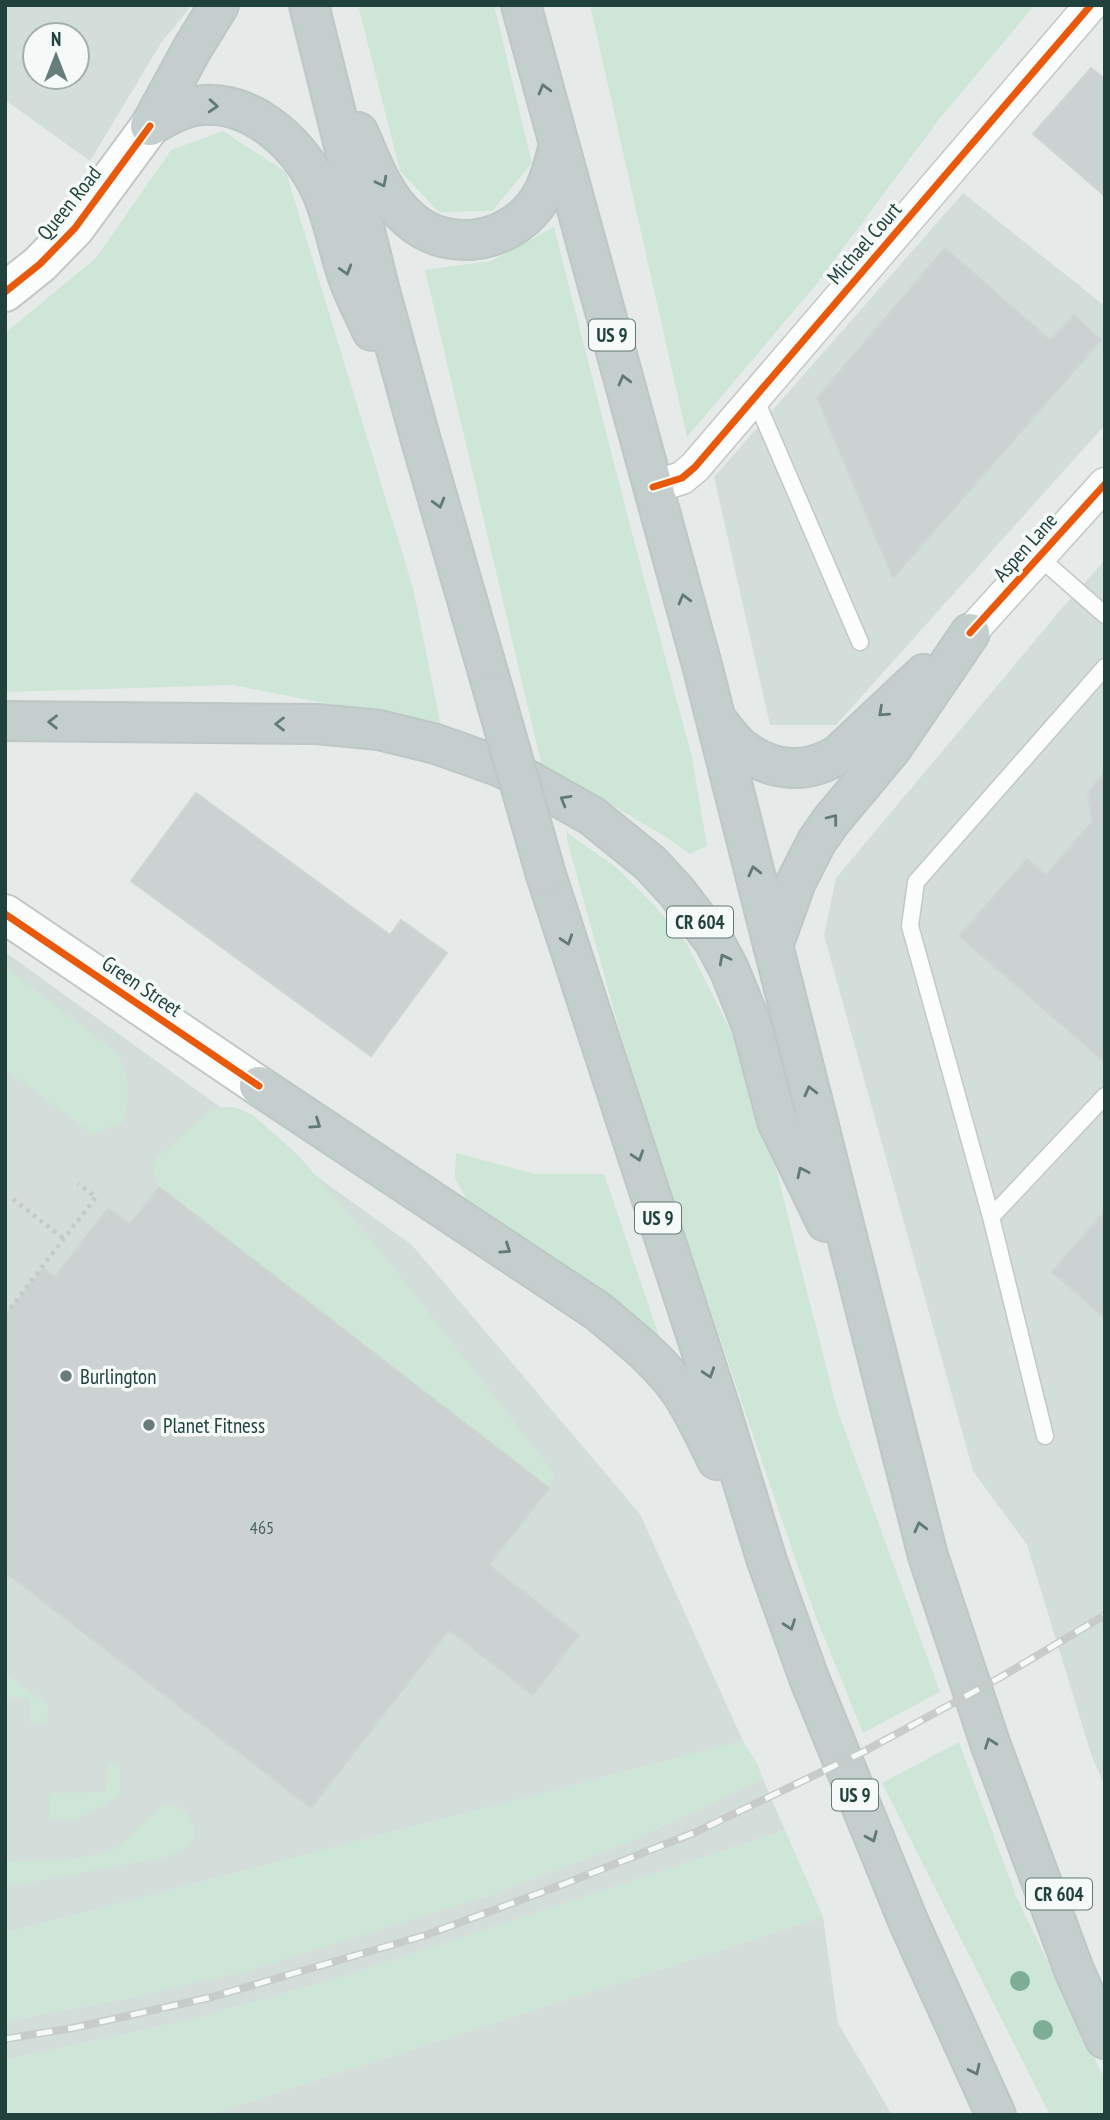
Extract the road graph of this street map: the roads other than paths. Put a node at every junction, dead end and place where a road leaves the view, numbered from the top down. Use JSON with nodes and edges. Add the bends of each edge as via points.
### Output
{"nodes":[{"id":1,"x":219,"y":5,"type":"edge"},
{"id":2,"x":309,"y":5,"type":"edge"},
{"id":3,"x":521,"y":5,"type":"edge"},
{"id":4,"x":1091,"y":5,"type":"edge"},
{"id":5,"x":321,"y":54,"type":"junction"},
{"id":6,"x":150,"y":126,"type":"junction"},
{"id":7,"x":559,"y":144,"type":"junction"},
{"id":8,"x":5,"y":292,"type":"edge"},
{"id":9,"x":755,"y":398,"type":"junction"},
{"id":10,"x":419,"y":438,"type":"junction"},
{"id":11,"x":1105,"y":484,"type":"edge"},
{"id":12,"x":653,"y":487,"type":"junction"},
{"id":13,"x":1040,"y":557,"type":"junction"},
{"id":14,"x":1105,"y":615,"type":"edge"},
{"id":15,"x":970,"y":633,"type":"junction"},
{"id":16,"x":860,"y":642,"type":"dead end"},
{"id":17,"x":1105,"y":667,"type":"edge"},
{"id":18,"x":716,"y":719,"type":"junction"},
{"id":19,"x":5,"y":722,"type":"edge"},
{"id":20,"x":5,"y":914,"type":"edge"},
{"id":21,"x":773,"y":946,"type":"junction"},
{"id":22,"x":259,"y":1086,"type":"joint"},
{"id":23,"x":1105,"y":1096,"type":"edge"},
{"id":24,"x":991,"y":1217,"type":"junction"},
{"id":25,"x":863,"y":1300,"type":"junction"},
{"id":26,"x":1045,"y":1436,"type":"dead end"},
{"id":27,"x":766,"y":1561,"type":"junction"},
{"id":28,"x":1014,"y":1807,"type":"junction"},
{"id":29,"x":1105,"y":1981,"type":"edge"},
{"id":30,"x":1105,"y":2039,"type":"edge"},
{"id":31,"x":996,"y":2115,"type":"edge"}],
"edges":[{"from":1,"to":6,"type":"highway"},
{"from":2,"to":5,"type":"highway","number":"US 9"},
{"from":7,"to":3,"type":"highway","number":"US 9","one_way":true},
{"from":4,"to":9,"type":"street","name":"Michael Court"},
{"from":5,"to":7,"type":"highway","one_way":true,"via":[[386,190],[409,220],[440,238],[488,237],[518,221],[542,196]]},
{"from":5,"to":10,"type":"highway","number":"US 9"},
{"from":6,"to":8,"type":"street","name":"Queen Road","via":[[75,229]]},
{"from":6,"to":10,"type":"highway","one_way":true,"via":[[181,109],[211,105],[257,118],[294,149],[319,186],[348,277]]},
{"from":12,"to":7,"type":"highway","number":"US 9","one_way":true},
{"from":9,"to":12,"type":"street","name":"Michael Court","via":[[695,467],[682,478]]},
{"from":9,"to":16,"type":"lane"},
{"from":10,"to":27,"type":"highway","number":"US 9","one_way":true,"bridge":true,"via":[[546,875]]},
{"from":11,"to":13,"type":"street","name":"Aspen Lane"},
{"from":18,"to":12,"type":"highway","number":"US 9","one_way":true},
{"from":13,"to":14,"type":"lane"},
{"from":13,"to":15,"type":"street","name":"Aspen Lane"},
{"from":15,"to":18,"type":"highway","one_way":true,"via":[[826,763],[808,768],[774,766],[740,748]]},
{"from":21,"to":15,"type":"highway","one_way":true,"via":[[796,882],[817,841],[892,748]]},
{"from":17,"to":24,"type":"lane","via":[[916,882],[910,926]]},
{"from":21,"to":18,"type":"highway","number":"US 9","one_way":true},
{"from":25,"to":19,"type":"highway","number":"CR 604","one_way":true,"via":[[777,1121],[752,1026],[714,941],[650,863],[592,816],[498,766],[379,730],[317,724]]},
{"from":20,"to":22,"type":"street","name":"Green Street"},
{"from":25,"to":21,"type":"highway","number":"US 9","one_way":true},
{"from":22,"to":27,"type":"highway","one_way":true,"via":[[599,1312],[635,1342],[662,1368],[695,1416]]},
{"from":23,"to":24,"type":"lane"},
{"from":24,"to":26,"type":"lane"},
{"from":28,"to":25,"type":"highway","number":"US 9","one_way":true,"via":[[928,1556]]},
{"from":27,"to":31,"type":"highway","number":"US 9","one_way":true,"via":[[864,1818]]},
{"from":28,"to":29,"type":"highway","number":"CR 604"},
{"from":28,"to":30,"type":"highway","number":"US 9","via":[[1074,1970]]}]}
